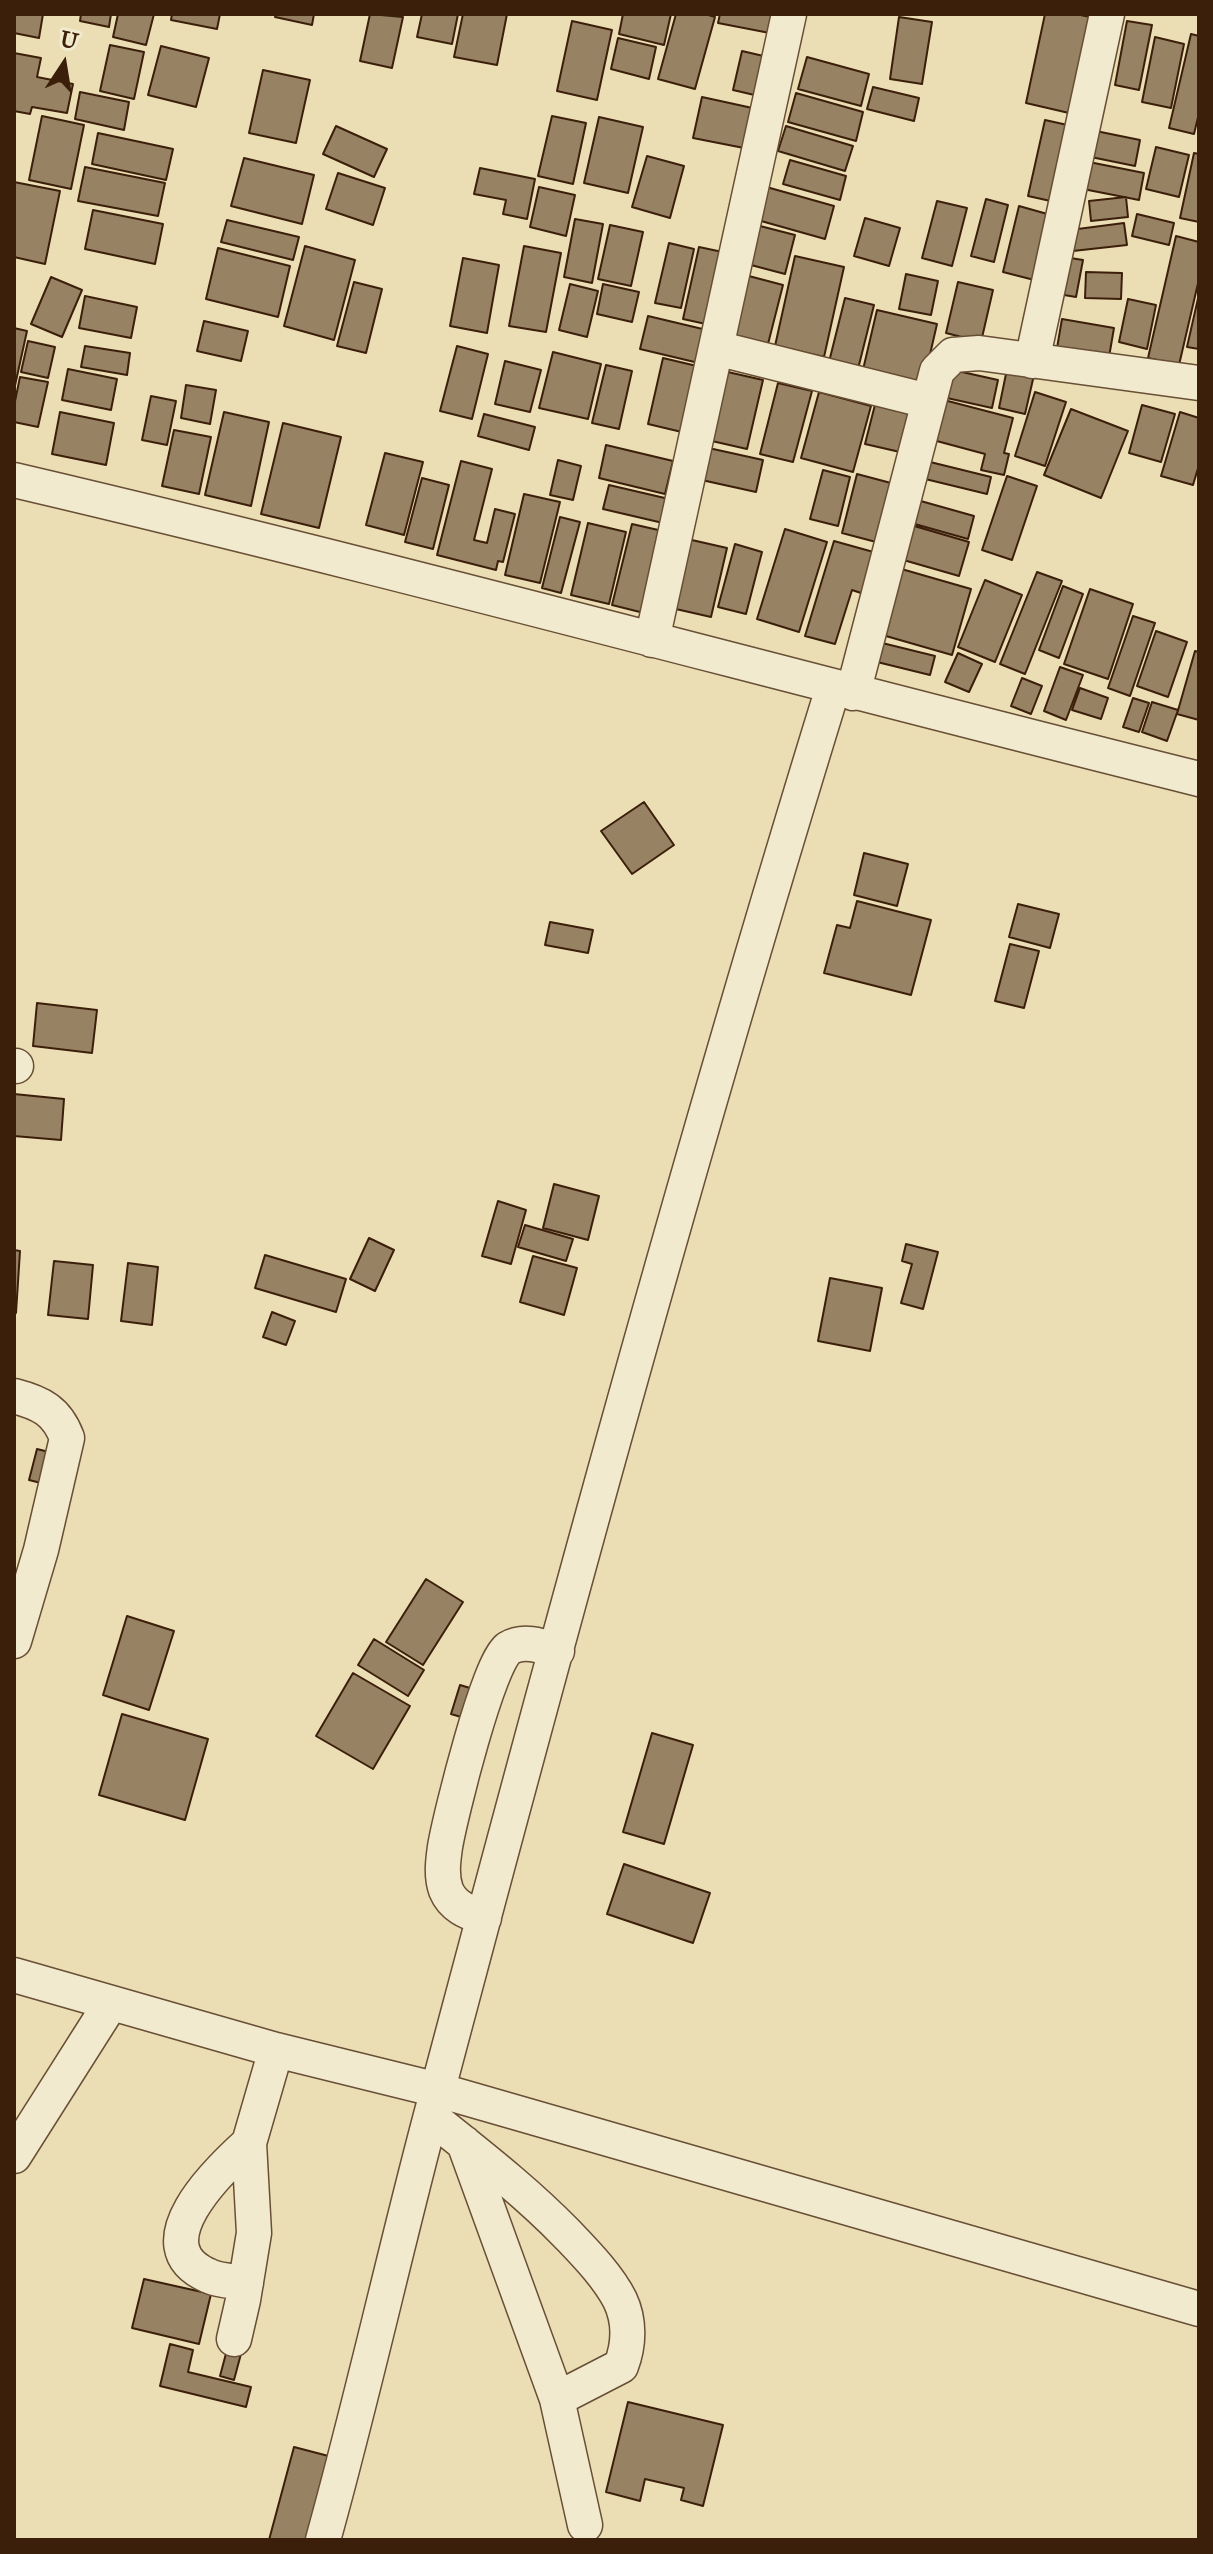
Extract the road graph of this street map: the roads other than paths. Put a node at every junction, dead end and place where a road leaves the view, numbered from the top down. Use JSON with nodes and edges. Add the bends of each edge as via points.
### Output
{"nodes":[{"id":1,"x":789,"y":14,"type":"edge"},
{"id":2,"x":1107,"y":14,"type":"edge"},
{"id":3,"x":716,"y":348,"type":"junction"},
{"id":4,"x":1032,"y":361,"type":"junction"},
{"id":5,"x":1199,"y":383,"type":"edge"},
{"id":6,"x":928,"y":401,"type":"junction"},
{"id":7,"x":14,"y":480,"type":"edge"},
{"id":8,"x":652,"y":640,"type":"junction"},
{"id":9,"x":843,"y":690,"type":"junction"},
{"id":10,"x":1199,"y":779,"type":"edge"},
{"id":11,"x":14,"y":1396,"type":"edge"},
{"id":12,"x":14,"y":1641,"type":"edge"},
{"id":13,"x":557,"y":1651,"type":"junction"},
{"id":14,"x":484,"y":1918,"type":"junction"},
{"id":15,"x":14,"y":1975,"type":"edge"},
{"id":16,"x":111,"y":2003,"type":"junction"},
{"id":17,"x":276,"y":2050,"type":"junction"},
{"id":18,"x":434,"y":2103,"type":"junction"},
{"id":19,"x":249,"y":2143,"type":"junction"},
{"id":20,"x":464,"y":2143,"type":"junction"},
{"id":21,"x":14,"y":2156,"type":"edge"},
{"id":22,"x":246,"y":2283,"type":"junction"},
{"id":23,"x":1192,"y":2300,"type":"edge"},
{"id":24,"x":234,"y":2339,"type":"dead end"},
{"id":25,"x":557,"y":2399,"type":"junction"},
{"id":26,"x":585,"y":2525,"type":"dead end"},
{"id":27,"x":323,"y":2540,"type":"edge"}],
"edges":[{"from":1,"to":3,"type":"street"},
{"from":2,"to":4,"type":"street"},
{"from":3,"to":6,"type":"street"},
{"from":3,"to":8,"type":"street"},
{"from":4,"to":5,"type":"street"},
{"from":4,"to":6,"type":"street","via":[[953,355],[937,371]]},
{"from":6,"to":9,"type":"street"},
{"from":7,"to":8,"type":"street","via":[[291,545]]},
{"from":8,"to":9,"type":"street"},
{"from":9,"to":10,"type":"street"},
{"from":9,"to":13,"type":"street","via":[[742,988]]},
{"from":11,"to":12,"type":"street","via":[[51,1411],[67,1438]]},
{"from":13,"to":14,"type":"street"},
{"from":13,"to":14,"type":"street","via":[[525,1643],[498,1659],[473,1738],[443,1872],[455,1905]]},
{"from":14,"to":18,"type":"street"},
{"from":15,"to":16,"type":"street"},
{"from":16,"to":17,"type":"street"},
{"from":16,"to":21,"type":"street"},
{"from":17,"to":18,"type":"street"},
{"from":17,"to":19,"type":"street"},
{"from":18,"to":20,"type":"street"},
{"from":18,"to":23,"type":"street"},
{"from":18,"to":27,"type":"street"},
{"from":19,"to":22,"type":"street","via":[[254,2233]]},
{"from":19,"to":22,"type":"street","via":[[215,2173],[190,2207],[183,2231],[188,2263],[209,2277]]},
{"from":20,"to":25,"type":"street"},
{"from":20,"to":25,"type":"street","via":[[529,2196],[592,2260],[620,2301],[628,2329],[621,2366]]},
{"from":22,"to":24,"type":"street"},
{"from":25,"to":26,"type":"street"}]}
